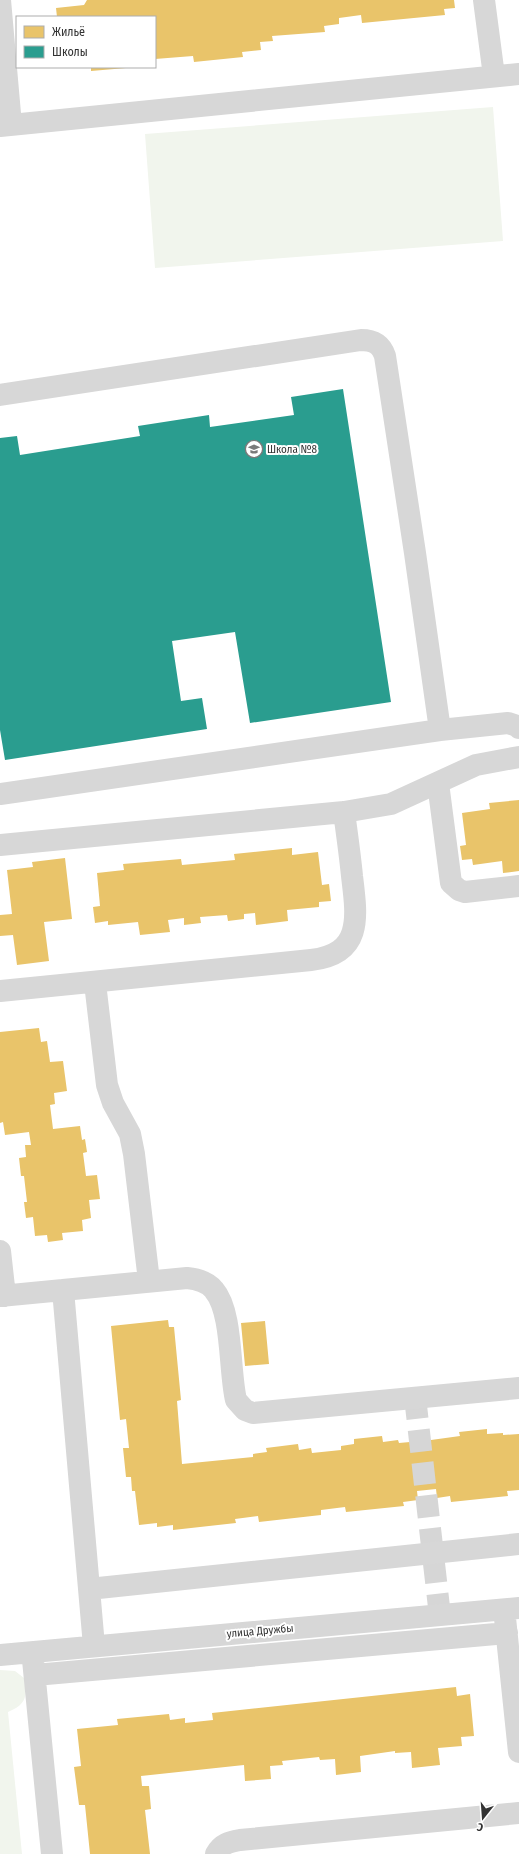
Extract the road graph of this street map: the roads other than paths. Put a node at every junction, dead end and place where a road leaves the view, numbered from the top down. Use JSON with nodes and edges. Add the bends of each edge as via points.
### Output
{"nodes":[{"id":1,"x":0,"y":0,"type":"edge"},
{"id":2,"x":484,"y":0,"type":"edge"},
{"id":3,"x":519,"y":74,"type":"edge"},
{"id":4,"x":494,"y":76,"type":"junction"},
{"id":5,"x":6,"y":126,"type":"edge"},
{"id":6,"x":0,"y":395,"type":"edge"},
{"id":7,"x":519,"y":728,"type":"edge"},
{"id":8,"x":440,"y":730,"type":"junction"},
{"id":9,"x":519,"y":758,"type":"edge"},
{"id":10,"x":438,"y":783,"type":"junction"},
{"id":11,"x":0,"y":794,"type":"edge"},
{"id":12,"x":344,"y":812,"type":"junction"},
{"id":13,"x":0,"y":845,"type":"edge"},
{"id":14,"x":519,"y":886,"type":"edge"},
{"id":15,"x":95,"y":983,"type":"junction"},
{"id":16,"x":0,"y":991,"type":"edge"},
{"id":17,"x":0,"y":1251,"type":"edge"},
{"id":18,"x":149,"y":1280,"type":"junction"},
{"id":19,"x":63,"y":1290,"type":"junction"},
{"id":20,"x":2,"y":1296,"type":"edge"},
{"id":21,"x":519,"y":1388,"type":"edge"},
{"id":22,"x":519,"y":1544,"type":"edge"},
{"id":23,"x":89,"y":1589,"type":"junction"},
{"id":24,"x":511,"y":1609,"type":"edge"},
{"id":25,"x":507,"y":1632,"type":"junction"},
{"id":26,"x":94,"y":1646,"type":"junction"},
{"id":27,"x":32,"y":1652,"type":"junction"},
{"id":28,"x":0,"y":1655,"type":"edge"},
{"id":29,"x":35,"y":1675,"type":"junction"},
{"id":30,"x":519,"y":1752,"type":"edge"},
{"id":31,"x":519,"y":1813,"type":"edge"},
{"id":32,"x":52,"y":1854,"type":"edge"},
{"id":33,"x":216,"y":1854,"type":"edge"}],
"edges":[{"from":1,"to":5,"type":"street"},
{"from":2,"to":4,"type":"street"},
{"from":3,"to":4,"type":"street"},
{"from":4,"to":5,"type":"street"},
{"from":6,"to":8,"type":"street","via":[[361,340],[377,344],[385,356]]},
{"from":7,"to":8,"type":"street","via":[[508,723]]},
{"from":8,"to":11,"type":"street"},
{"from":9,"to":10,"type":"street","via":[[476,765]]},
{"from":10,"to":12,"type":"street","via":[[391,804]]},
{"from":10,"to":14,"type":"street","via":[[451,883],[465,892]]},
{"from":12,"to":13,"type":"street"},
{"from":12,"to":15,"type":"street","via":[[356,918],[351,937],[340,951],[311,960]]},
{"from":15,"to":16,"type":"street"},
{"from":15,"to":18,"type":"street","via":[[107,1085],[130,1134],[134,1154]]},
{"from":17,"to":20,"type":"street"},
{"from":18,"to":19,"type":"street"},
{"from":18,"to":21,"type":"street","via":[[187,1278],[214,1289],[225,1316],[236,1400],[253,1413]]},
{"from":19,"to":20,"type":"street"},
{"from":19,"to":23,"type":"street"},
{"from":22,"to":23,"type":"street"},
{"from":23,"to":26,"type":"street"},
{"from":24,"to":25,"type":"street"},
{"from":24,"to":26,"type":"street","name":"улица Дружбы"},
{"from":25,"to":29,"type":"street"},
{"from":25,"to":30,"type":"street"},
{"from":26,"to":27,"type":"street","name":"улица Дружбы"},
{"from":27,"to":28,"type":"street","name":"улица Дружбы"},
{"from":27,"to":29,"type":"street"},
{"from":29,"to":32,"type":"street"},
{"from":31,"to":33,"type":"street","via":[[240,1840],[225,1844]]}]}
